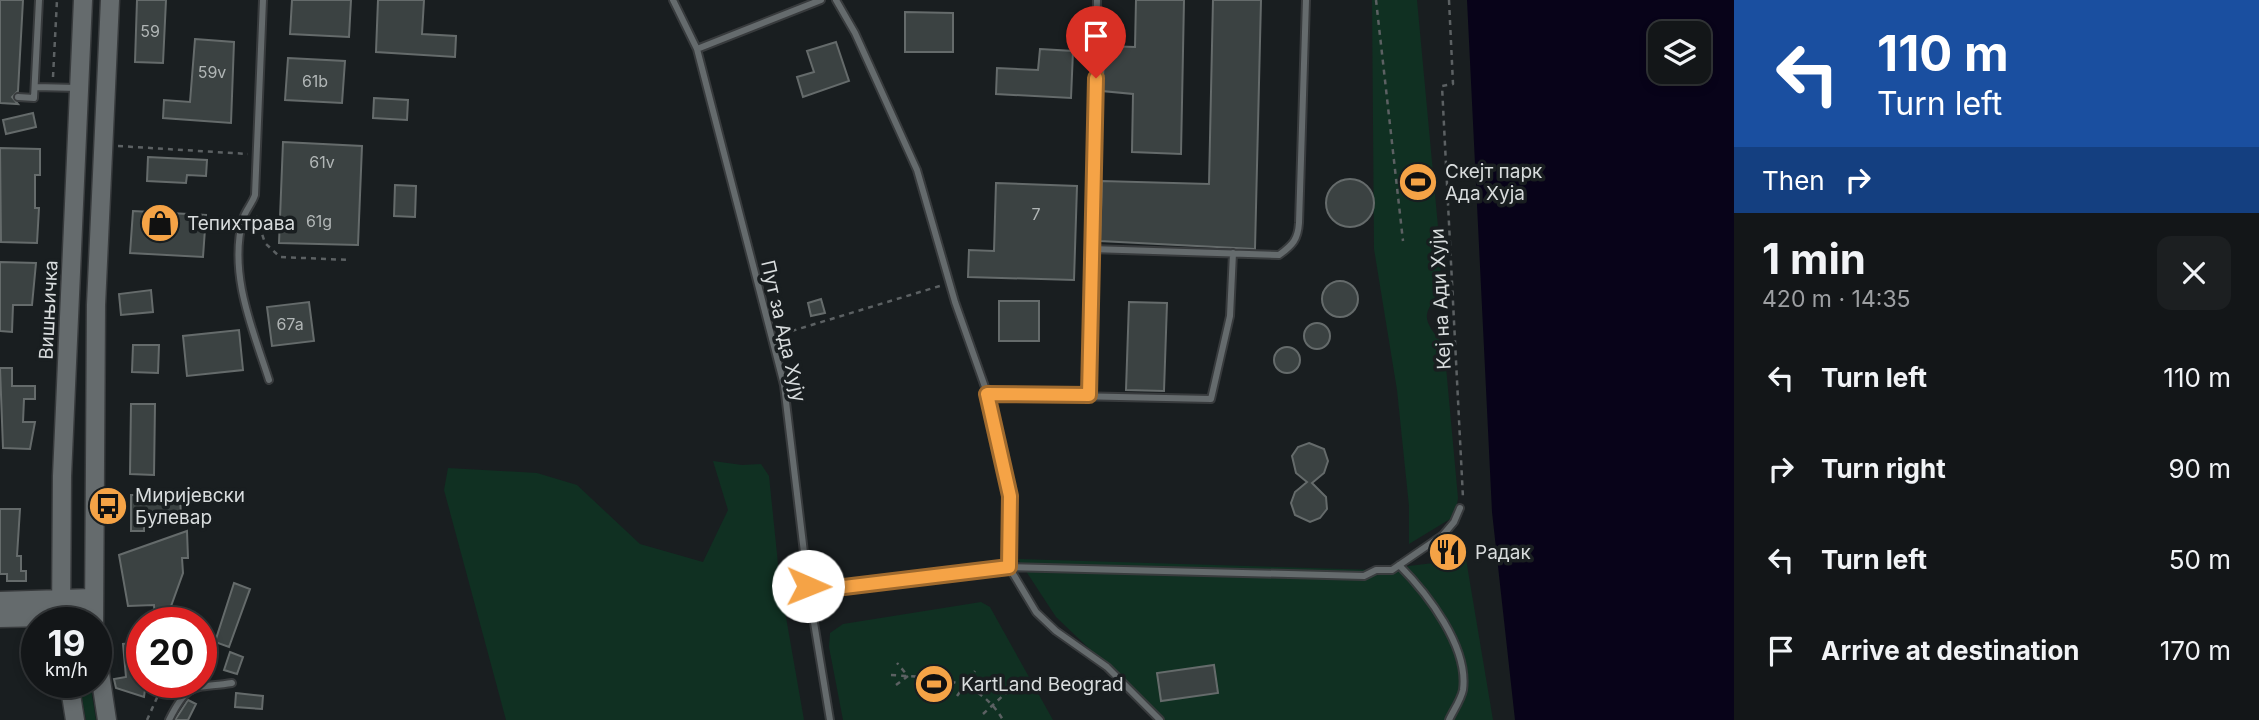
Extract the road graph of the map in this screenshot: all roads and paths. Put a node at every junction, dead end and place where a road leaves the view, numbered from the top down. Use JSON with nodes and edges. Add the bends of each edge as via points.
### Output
{"nodes":[{"id":1,"x":39,"y":0,"type":"edge"},
{"id":2,"x":57,"y":0,"type":"edge"},
{"id":3,"x":83,"y":0,"type":"edge"},
{"id":4,"x":110,"y":0,"type":"edge"},
{"id":5,"x":263,"y":0,"type":"edge"},
{"id":6,"x":673,"y":0,"type":"edge"},
{"id":7,"x":821,"y":0,"type":"edge"},
{"id":8,"x":836,"y":0,"type":"edge"},
{"id":9,"x":1097,"y":0,"type":"edge"},
{"id":10,"x":1306,"y":0,"type":"edge"},
{"id":11,"x":1376,"y":0,"type":"edge"},
{"id":12,"x":1450,"y":0,"type":"edge"},
{"id":13,"x":696,"y":49,"type":"junction"},
{"id":14,"x":35,"y":87,"type":"junction"},
{"id":15,"x":52,"y":87,"type":"junction"},
{"id":16,"x":79,"y":88,"type":"junction"},
{"id":17,"x":18,"y":97,"type":"dead end"},
{"id":18,"x":104,"y":145,"type":"junction"},
{"id":19,"x":256,"y":155,"type":"junction"},
{"id":20,"x":251,"y":203,"type":"junction"},
{"id":21,"x":1404,"y":241,"type":"dead end"},
{"id":22,"x":1091,"y":249,"type":"junction"},
{"id":23,"x":1233,"y":253,"type":"junction"},
{"id":24,"x":350,"y":260,"type":"dead end"},
{"id":25,"x":950,"y":283,"type":"junction"},
{"id":26,"x":772,"y":337,"type":"junction"},
{"id":27,"x":269,"y":380,"type":"dead end"},
{"id":28,"x":987,"y":394,"type":"junction"},
{"id":29,"x":1089,"y":395,"type":"junction"},
{"id":30,"x":1460,"y":508,"type":"dead end"},
{"id":31,"x":1456,"y":518,"type":"junction"},
{"id":32,"x":1399,"y":565,"type":"junction"},
{"id":33,"x":1009,"y":567,"type":"junction"},
{"id":34,"x":808,"y":586,"type":"junction"},
{"id":35,"x":0,"y":601,"type":"edge"},
{"id":36,"x":30,"y":607,"type":"edge"},
{"id":37,"x":61,"y":607,"type":"edge"},
{"id":38,"x":93,"y":607,"type":"edge"},
{"id":39,"x":21,"y":616,"type":"edge"},
{"id":40,"x":0,"y":618,"type":"edge"},
{"id":41,"x":897,"y":663,"type":"dead end"},
{"id":42,"x":975,"y":671,"type":"dead end"},
{"id":43,"x":891,"y":676,"type":"dead end"},
{"id":44,"x":908,"y":677,"type":"junction"},
{"id":45,"x":232,"y":683,"type":"dead end"},
{"id":46,"x":897,"y":685,"type":"dead end"},
{"id":47,"x":966,"y":685,"type":"junction"},
{"id":48,"x":1007,"y":692,"type":"dead end"},
{"id":49,"x":957,"y":696,"type":"dead end"},
{"id":50,"x":72,"y":698,"type":"edge"},
{"id":51,"x":104,"y":698,"type":"edge"},
{"id":52,"x":157,"y":698,"type":"edge"},
{"id":53,"x":993,"y":705,"type":"junction"},
{"id":54,"x":983,"y":714,"type":"dead end"},
{"id":55,"x":75,"y":720,"type":"edge"},
{"id":56,"x":107,"y":720,"type":"edge"},
{"id":57,"x":147,"y":720,"type":"edge"},
{"id":58,"x":169,"y":720,"type":"edge"},
{"id":59,"x":830,"y":720,"type":"edge"},
{"id":60,"x":1003,"y":720,"type":"edge"},
{"id":61,"x":1160,"y":720,"type":"edge"},
{"id":62,"x":1449,"y":720,"type":"edge"}],
"edges":[{"from":1,"to":14,"type":"lane"},
{"from":2,"to":15,"type":"path"},
{"from":3,"to":16,"type":"main road","name":"Вишњичка"},
{"from":4,"to":18,"type":"main road"},
{"from":5,"to":19,"type":"lane"},
{"from":6,"to":13,"type":"lane","name":"Пут за Ада Хују"},
{"from":7,"to":13,"type":"lane"},
{"from":8,"to":25,"type":"lane","via":[[917,170]]},
{"from":9,"to":22,"type":"lane"},
{"from":10,"to":23,"type":"lane","via":[[1298,237],[1279,254]]},
{"from":11,"to":21,"type":"path"},
{"from":12,"to":31,"type":"path","name":"Кеј на Ади Хуји","via":[[1453,84],[1443,86],[1464,513]]},
{"from":13,"to":26,"type":"lane","name":"Пут за Ада Хују"},
{"from":14,"to":15,"type":"lane"},
{"from":14,"to":17,"type":"lane","via":[[34,98]]},
{"from":15,"to":16,"type":"lane"},
{"from":16,"to":37,"type":"main road","name":"Вишњичка","via":[[62,476]]},
{"from":18,"to":19,"type":"path"},
{"from":18,"to":38,"type":"main road","via":[[96,318]]},
{"from":19,"to":20,"type":"lane"},
{"from":20,"to":24,"type":"path","via":[[265,243],[280,257]]},
{"from":20,"to":27,"type":"lane","via":[[241,227],[240,284]]},
{"from":22,"to":23,"type":"lane"},
{"from":22,"to":29,"type":"lane"},
{"from":23,"to":29,"type":"lane","via":[[1230,316],[1211,399]]},
{"from":25,"to":26,"type":"path"},
{"from":25,"to":28,"type":"lane"},
{"from":26,"to":34,"type":"lane","name":"Пут за Ада Хују","via":[[784,385]]},
{"from":28,"to":29,"type":"lane"},
{"from":28,"to":33,"type":"lane","via":[[1010,496]]},
{"from":30,"to":31,"type":"lane"},
{"from":31,"to":32,"type":"lane","via":[[1443,535]]},
{"from":32,"to":33,"type":"lane","via":[[1364,576]]},
{"from":32,"to":62,"type":"lane","via":[[1440,615],[1462,662],[1463,691]]},
{"from":33,"to":34,"type":"lane","via":[[844,587]]},
{"from":33,"to":61,"type":"lane","via":[[1036,612],[1107,667]]},
{"from":34,"to":59,"type":"lane","name":"Пут за Ада Хују"},
{"from":35,"to":36,"type":"main road"},
{"from":39,"to":40,"type":"main road"},
{"from":41,"to":44,"type":"path"},
{"from":42,"to":47,"type":"path"},
{"from":43,"to":44,"type":"path"},
{"from":44,"to":46,"type":"path"},
{"from":44,"to":47,"type":"path"},
{"from":45,"to":58,"type":"lane","via":[[195,686],[181,698]]},
{"from":47,"to":49,"type":"path"},
{"from":47,"to":53,"type":"path"},
{"from":48,"to":53,"type":"path"},
{"from":50,"to":55,"type":"main road"},
{"from":51,"to":56,"type":"main road"},
{"from":52,"to":57,"type":"path"},
{"from":53,"to":54,"type":"path"},
{"from":53,"to":60,"type":"path"}]}
